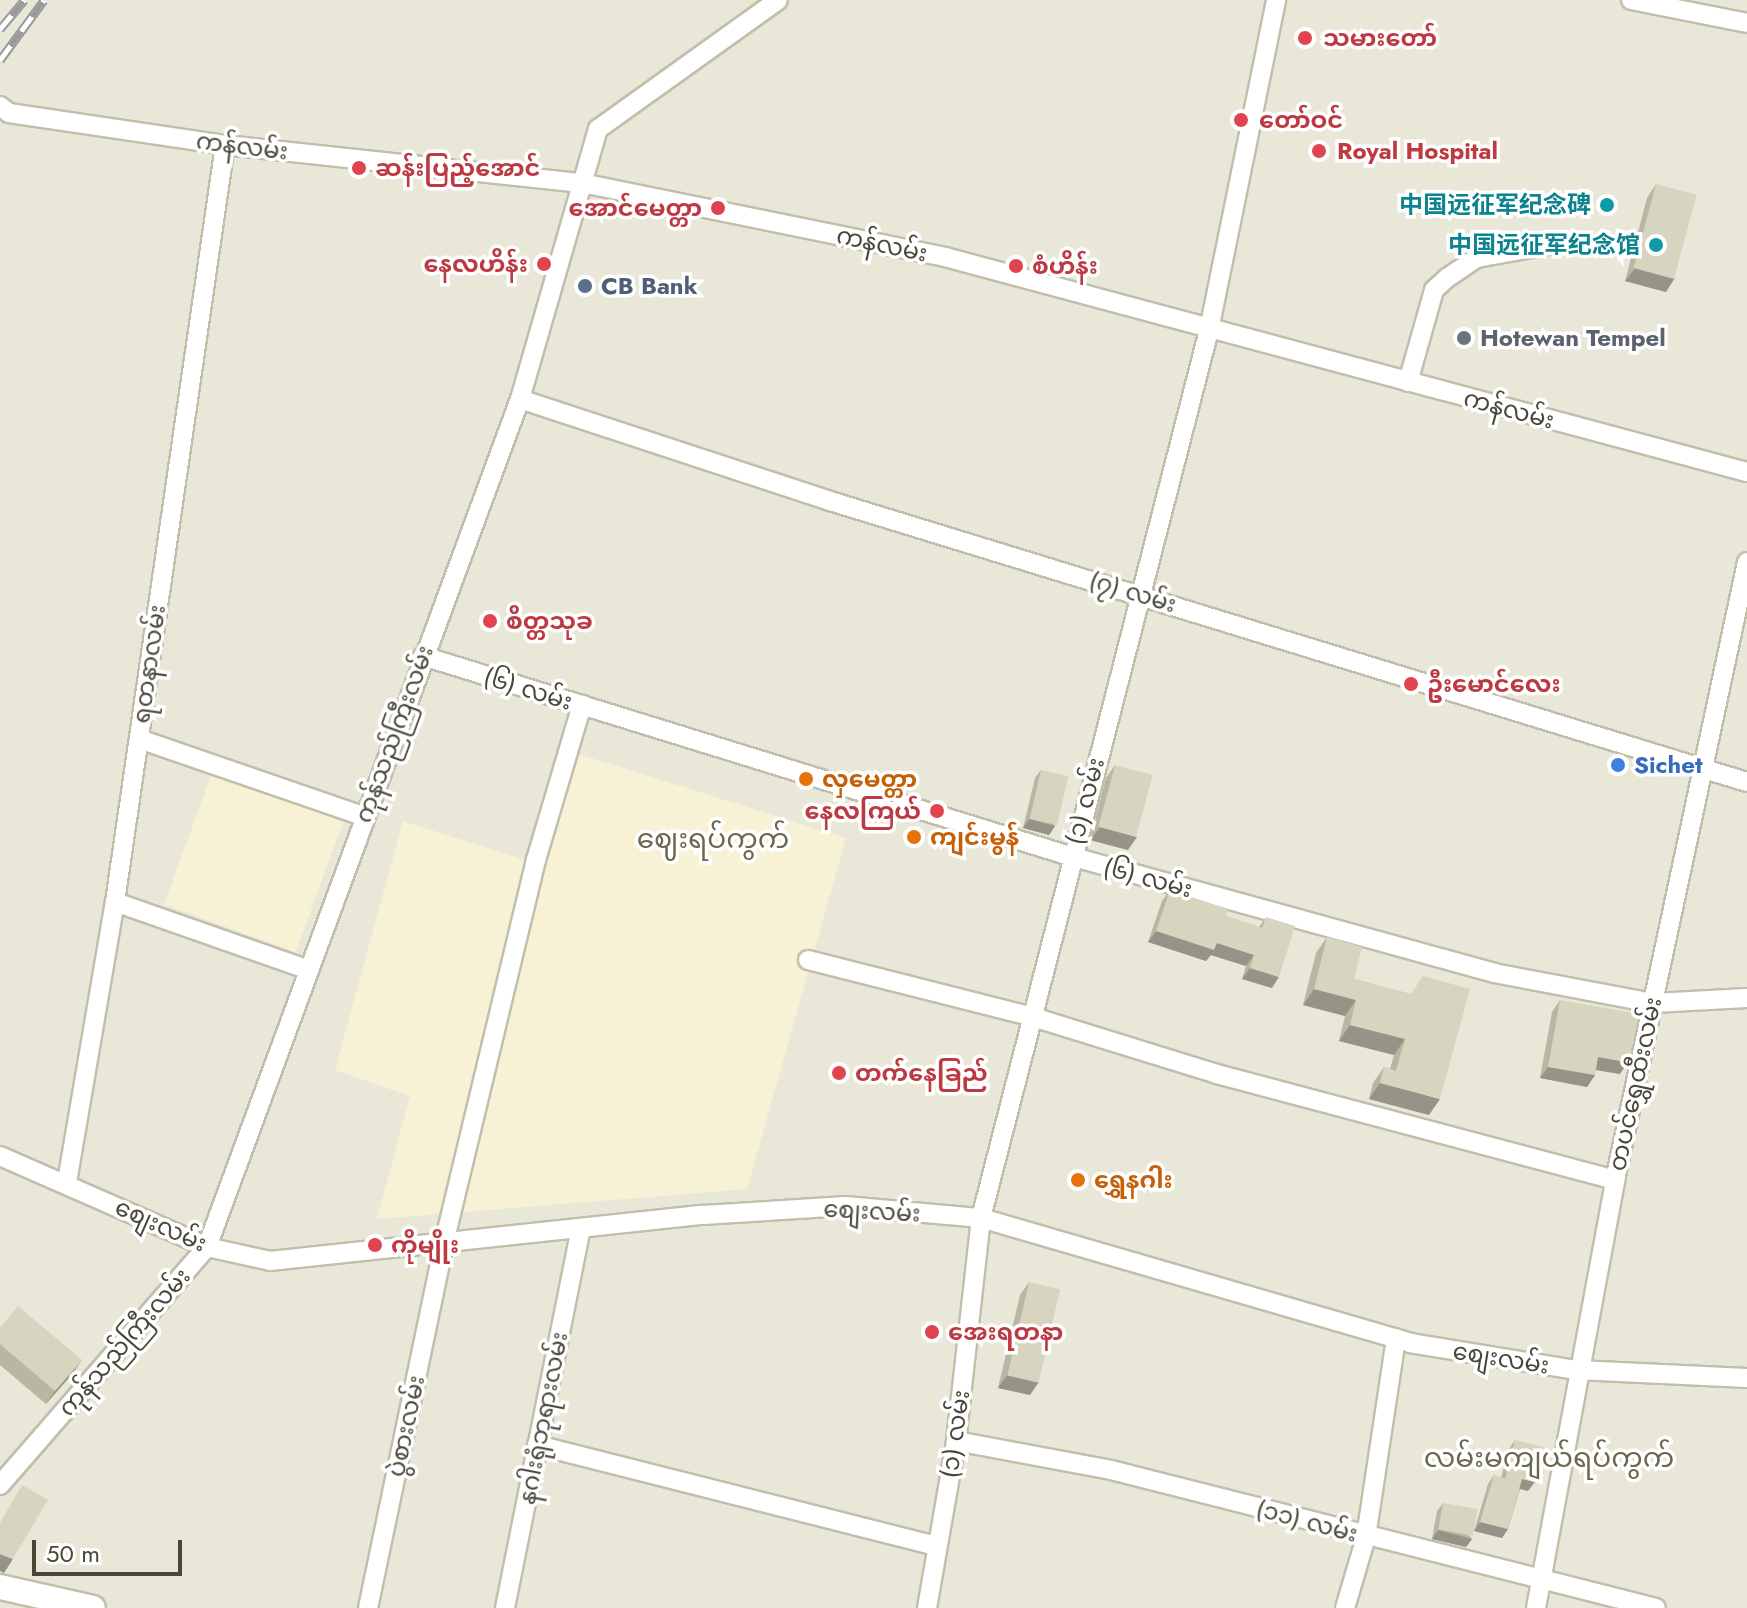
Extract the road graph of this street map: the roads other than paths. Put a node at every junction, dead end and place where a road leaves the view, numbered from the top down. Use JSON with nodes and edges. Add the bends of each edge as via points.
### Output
{"nodes":[{"id":1,"x":778,"y":0,"type":"edge"},
{"id":2,"x":1276,"y":0,"type":"edge"},
{"id":3,"x":1631,"y":0,"type":"edge"},
{"id":4,"x":1747,"y":23,"type":"edge"},
{"id":5,"x":0,"y":106,"type":"edge"},
{"id":6,"x":225,"y":145,"type":"junction"},
{"id":7,"x":582,"y":183,"type":"junction"},
{"id":8,"x":1553,"y":244,"type":"dead end"},
{"id":9,"x":1209,"y":330,"type":"junction"},
{"id":10,"x":1408,"y":382,"type":"junction"},
{"id":11,"x":520,"y":399,"type":"junction"},
{"id":12,"x":1747,"y":472,"type":"edge"},
{"id":13,"x":1747,"y":562,"type":"edge"},
{"id":14,"x":1139,"y":593,"type":"junction"},
{"id":15,"x":423,"y":656,"type":"junction"},
{"id":16,"x":582,"y":705,"type":"junction"},
{"id":17,"x":139,"y":739,"type":"junction"},
{"id":18,"x":1700,"y":767,"type":"junction"},
{"id":19,"x":1747,"y":782,"type":"edge"},
{"id":20,"x":363,"y":816,"type":"junction"},
{"id":21,"x":1070,"y":856,"type":"junction"},
{"id":22,"x":115,"y":902,"type":"junction"},
{"id":23,"x":808,"y":960,"type":"dead end"},
{"id":24,"x":306,"y":969,"type":"junction"},
{"id":25,"x":1747,"y":998,"type":"edge"},
{"id":26,"x":1653,"y":1003,"type":"junction"},
{"id":27,"x":1033,"y":1017,"type":"junction"},
{"id":28,"x":0,"y":1156,"type":"edge"},
{"id":29,"x":1615,"y":1180,"type":"junction"},
{"id":30,"x":67,"y":1182,"type":"junction"},
{"id":31,"x":981,"y":1218,"type":"junction"},
{"id":32,"x":581,"y":1229,"type":"junction"},
{"id":33,"x":444,"y":1243,"type":"junction"},
{"id":34,"x":207,"y":1247,"type":"junction"},
{"id":35,"x":1396,"y":1338,"type":"junction"},
{"id":36,"x":1577,"y":1370,"type":"junction"},
{"id":37,"x":1747,"y":1378,"type":"edge"},
{"id":38,"x":956,"y":1441,"type":"junction"},
{"id":39,"x":537,"y":1445,"type":"junction"},
{"id":40,"x":0,"y":1485,"type":"edge"},
{"id":41,"x":1366,"y":1537,"type":"junction"},
{"id":42,"x":937,"y":1546,"type":"junction"},
{"id":43,"x":1542,"y":1579,"type":"junction"},
{"id":44,"x":0,"y":1587,"type":"edge"},
{"id":45,"x":93,"y":1608,"type":"edge"},
{"id":46,"x":368,"y":1608,"type":"edge"},
{"id":47,"x":505,"y":1608,"type":"edge"},
{"id":48,"x":927,"y":1608,"type":"edge"},
{"id":49,"x":1345,"y":1608,"type":"edge"},
{"id":50,"x":1536,"y":1608,"type":"edge"},
{"id":51,"x":1656,"y":1608,"type":"edge"}],
"edges":[{"from":1,"to":7,"type":"street","name":"ကုန်သည်ကြီးလမ်း","via":[[598,129]]},
{"from":2,"to":9,"type":"street","name":"(၁) လမ်း"},
{"from":3,"to":4,"type":"street"},
{"from":5,"to":6,"type":"street","name":"ကန်လမ်း","via":[[9,113]]},
{"from":6,"to":7,"type":"street","name":"ကန်လမ်း"},
{"from":6,"to":17,"type":"street","name":"ရတနာလမ်း"},
{"from":7,"to":9,"type":"street","name":"ကန်လမ်း","via":[[945,257]]},
{"from":7,"to":11,"type":"street","name":"ကုန်သည်ကြီးလမ်း"},
{"from":8,"to":10,"type":"street","via":[[1477,258],[1434,290]]},
{"from":9,"to":10,"type":"street","name":"ကန်လမ်း"},
{"from":9,"to":14,"type":"street","name":"(၁) လမ်း"},
{"from":10,"to":12,"type":"street","name":"ကန်လမ်း"},
{"from":11,"to":14,"type":"street","name":"(၇) လမ်း","via":[[830,501]]},
{"from":11,"to":15,"type":"street","name":"ကုန်သည်ကြီးလမ်း"},
{"from":13,"to":18,"type":"street","name":"တပင်ရွှေထီးလမ်း"},
{"from":14,"to":18,"type":"street","name":"(၇) လမ်း"},
{"from":14,"to":21,"type":"street","name":"(၁) လမ်း"},
{"from":15,"to":16,"type":"street","name":"(၆) လမ်း"},
{"from":15,"to":20,"type":"street","name":"ကုန်သည်ကြီးလမ်း"},
{"from":16,"to":21,"type":"street","name":"(၆) လမ်း"},
{"from":16,"to":33,"type":"street","name":"ပွဲစားလမ်း","via":[[536,860]]},
{"from":17,"to":20,"type":"street"},
{"from":17,"to":22,"type":"street","name":"ရတနာလမ်း"},
{"from":18,"to":19,"type":"street","name":"(၇) လမ်း"},
{"from":18,"to":26,"type":"street","name":"တပင်ရွှေထီးလမ်း"},
{"from":20,"to":24,"type":"street","name":"ကုန်သည်ကြီးလမ်း"},
{"from":21,"to":26,"type":"street","name":"(၆) လမ်း","via":[[1494,973]]},
{"from":21,"to":27,"type":"street","name":"(၁) လမ်း"},
{"from":22,"to":24,"type":"street"},
{"from":22,"to":30,"type":"street","name":"ရတနာလမ်း"},
{"from":23,"to":27,"type":"street"},
{"from":24,"to":34,"type":"street","name":"ကုန်သည်ကြီးလမ်း"},
{"from":25,"to":26,"type":"street","name":"(၆) လမ်း"},
{"from":26,"to":29,"type":"street","name":"တပင်ရွှေထီးလမ်း"},
{"from":27,"to":29,"type":"street","via":[[1217,1074]]},
{"from":27,"to":31,"type":"street","name":"(၁) လမ်း"},
{"from":28,"to":30,"type":"street","name":"စျေးလမ်း"},
{"from":29,"to":36,"type":"street","name":"တပင်ရွှေထီးလမ်း"},
{"from":30,"to":34,"type":"street","name":"စျေးလမ်း"},
{"from":31,"to":32,"type":"street","name":"စျေးလမ်း","via":[[846,1206]]},
{"from":31,"to":35,"type":"street","name":"စျေးလမ်း"},
{"from":31,"to":38,"type":"street","name":"(၁) လမ်း"},
{"from":32,"to":33,"type":"street","name":"စျေးလမ်း"},
{"from":32,"to":39,"type":"street","name":"နဂါးရုံဘုရားလမ်း"},
{"from":33,"to":34,"type":"street","name":"စျေးလမ်း","via":[[270,1261]]},
{"from":33,"to":46,"type":"street","name":"ပွဲစားလမ်း"},
{"from":34,"to":40,"type":"street","name":"ကုန်သည်ကြီးလမ်း"},
{"from":35,"to":36,"type":"street","name":"စျေးလမ်း"},
{"from":35,"to":41,"type":"street"},
{"from":36,"to":37,"type":"street","name":"စျေးလမ်း"},
{"from":36,"to":43,"type":"street","name":"တပင်ရွှေထီးလမ်း"},
{"from":38,"to":41,"type":"street","name":"(၁၁) လမ်း","via":[[1111,1470]]},
{"from":38,"to":42,"type":"street","name":"(၁) လမ်း"},
{"from":39,"to":42,"type":"street"},
{"from":39,"to":47,"type":"street","name":"နဂါးရုံဘုရားလမ်း"},
{"from":41,"to":43,"type":"street","name":"(၁၁) လမ်း"},
{"from":41,"to":49,"type":"street"},
{"from":42,"to":48,"type":"street","name":"(၁) လမ်း"},
{"from":43,"to":50,"type":"street","name":"တပင်ရွှေထီးလမ်း"},
{"from":43,"to":51,"type":"street","name":"(၁၁) လမ်း"},
{"from":44,"to":45,"type":"street"}]}
